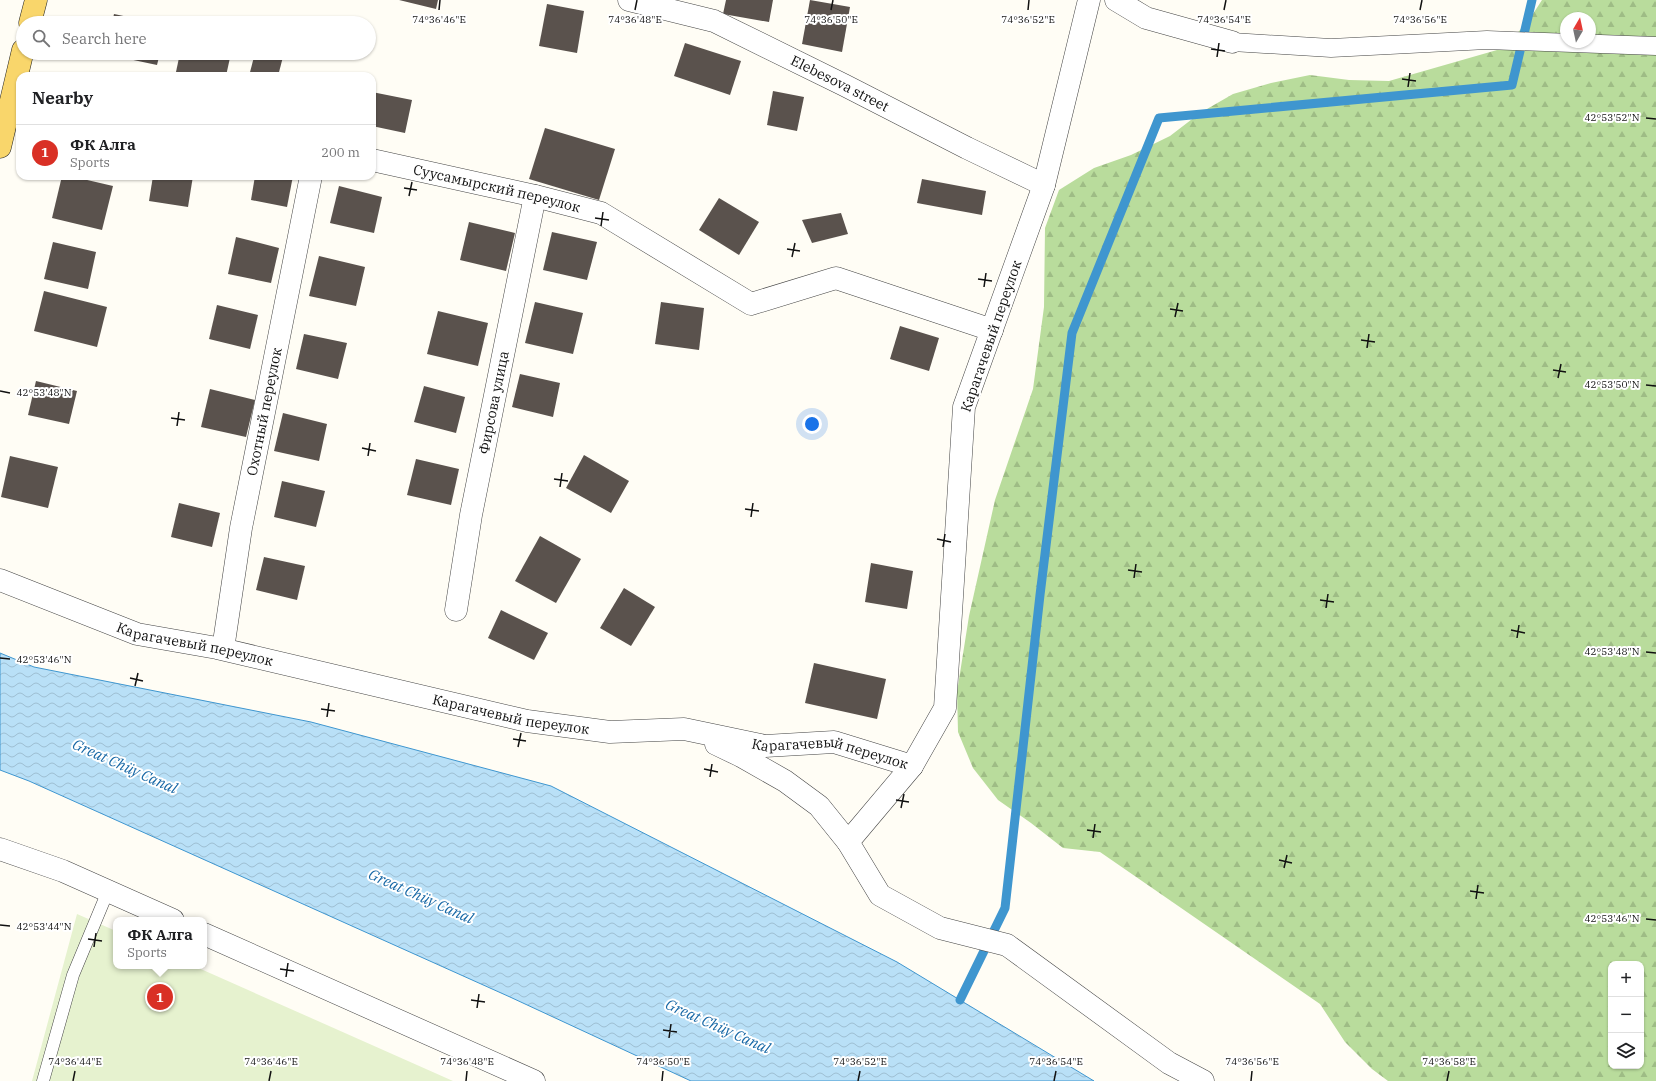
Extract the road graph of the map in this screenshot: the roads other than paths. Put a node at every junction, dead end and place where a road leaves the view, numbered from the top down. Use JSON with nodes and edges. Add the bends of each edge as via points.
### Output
{"nodes":[{"id":1,"x":36,"y":0,"type":"edge"},
{"id":2,"x":629,"y":0,"type":"edge"},
{"id":3,"x":1089,"y":0,"type":"edge"},
{"id":4,"x":1116,"y":0,"type":"edge"},
{"id":5,"x":32,"y":16,"type":"edge"},
{"id":6,"x":1232,"y":42,"type":"joint"},
{"id":7,"x":1656,"y":46,"type":"edge"},
{"id":8,"x":23,"y":60,"type":"edge"},
{"id":9,"x":23,"y":72,"type":"edge"},
{"id":10,"x":16,"y":96,"type":"edge"},
{"id":11,"x":0,"y":147,"type":"edge"},
{"id":12,"x":376,"y":161,"type":"edge"},
{"id":13,"x":310,"y":180,"type":"edge"},
{"id":14,"x":1044,"y":185,"type":"junction"},
{"id":15,"x":535,"y":196,"type":"junction"},
{"id":16,"x":992,"y":330,"type":"junction"},
{"id":17,"x":0,"y":580,"type":"edge"},
{"id":18,"x":456,"y":610,"type":"dead end"},
{"id":19,"x":223,"y":649,"type":"junction"},
{"id":20,"x":684,"y":729,"type":"junction"},
{"id":21,"x":912,"y":766,"type":"junction"},
{"id":22,"x":848,"y":842,"type":"junction"},
{"id":23,"x":0,"y":849,"type":"edge"},
{"id":24,"x":108,"y":891,"type":"junction"},
{"id":25,"x":166,"y":917,"type":"edge"},
{"id":26,"x":207,"y":935,"type":"edge"},
{"id":27,"x":43,"y":1081,"type":"edge"},
{"id":28,"x":534,"y":1081,"type":"edge"},
{"id":29,"x":1203,"y":1081,"type":"edge"}],
"edges":[{"from":1,"to":5,"type":"main road"},
{"from":2,"to":14,"type":"street","name":"Elebesova street","via":[[714,22]]},
{"from":3,"to":14,"type":"street","name":"Карагачевый переулок"},
{"from":4,"to":6,"type":"street","via":[[1146,18]]},
{"from":6,"to":7,"type":"street","via":[[1331,48],[1487,40]]},
{"from":8,"to":9,"type":"main road"},
{"from":10,"to":11,"type":"main road"},
{"from":12,"to":15,"type":"street","name":"Суусамырский переулок"},
{"from":13,"to":19,"type":"street","name":"Охотный переулок","via":[[242,528]]},
{"from":14,"to":16,"type":"street","name":"Карагачевый переулок"},
{"from":15,"to":16,"type":"street","name":"Суусамырский переулок","via":[[601,213],[751,304],[836,278]]},
{"from":15,"to":18,"type":"street","name":"Фирсова улица","via":[[471,515]]},
{"from":16,"to":21,"type":"street","name":"Карагачевый переулок","via":[[964,407],[945,708]]},
{"from":17,"to":19,"type":"street","name":"Карагачевый переулок","via":[[137,634]]},
{"from":19,"to":20,"type":"street","name":"Карагачевый переулок","via":[[527,721],[610,732]]},
{"from":20,"to":21,"type":"street","name":"Карагачевый переулок","via":[[765,746],[834,742]]},
{"from":20,"to":22,"type":"street","via":[[785,781],[819,806]]},
{"from":21,"to":22,"type":"street"},
{"from":22,"to":29,"type":"street","via":[[880,895],[940,928],[1007,945],[1168,1063]]},
{"from":23,"to":24,"type":"street","via":[[63,871]]},
{"from":24,"to":25,"type":"street"},
{"from":24,"to":27,"type":"lane","via":[[73,975]]},
{"from":26,"to":28,"type":"street"}]}
